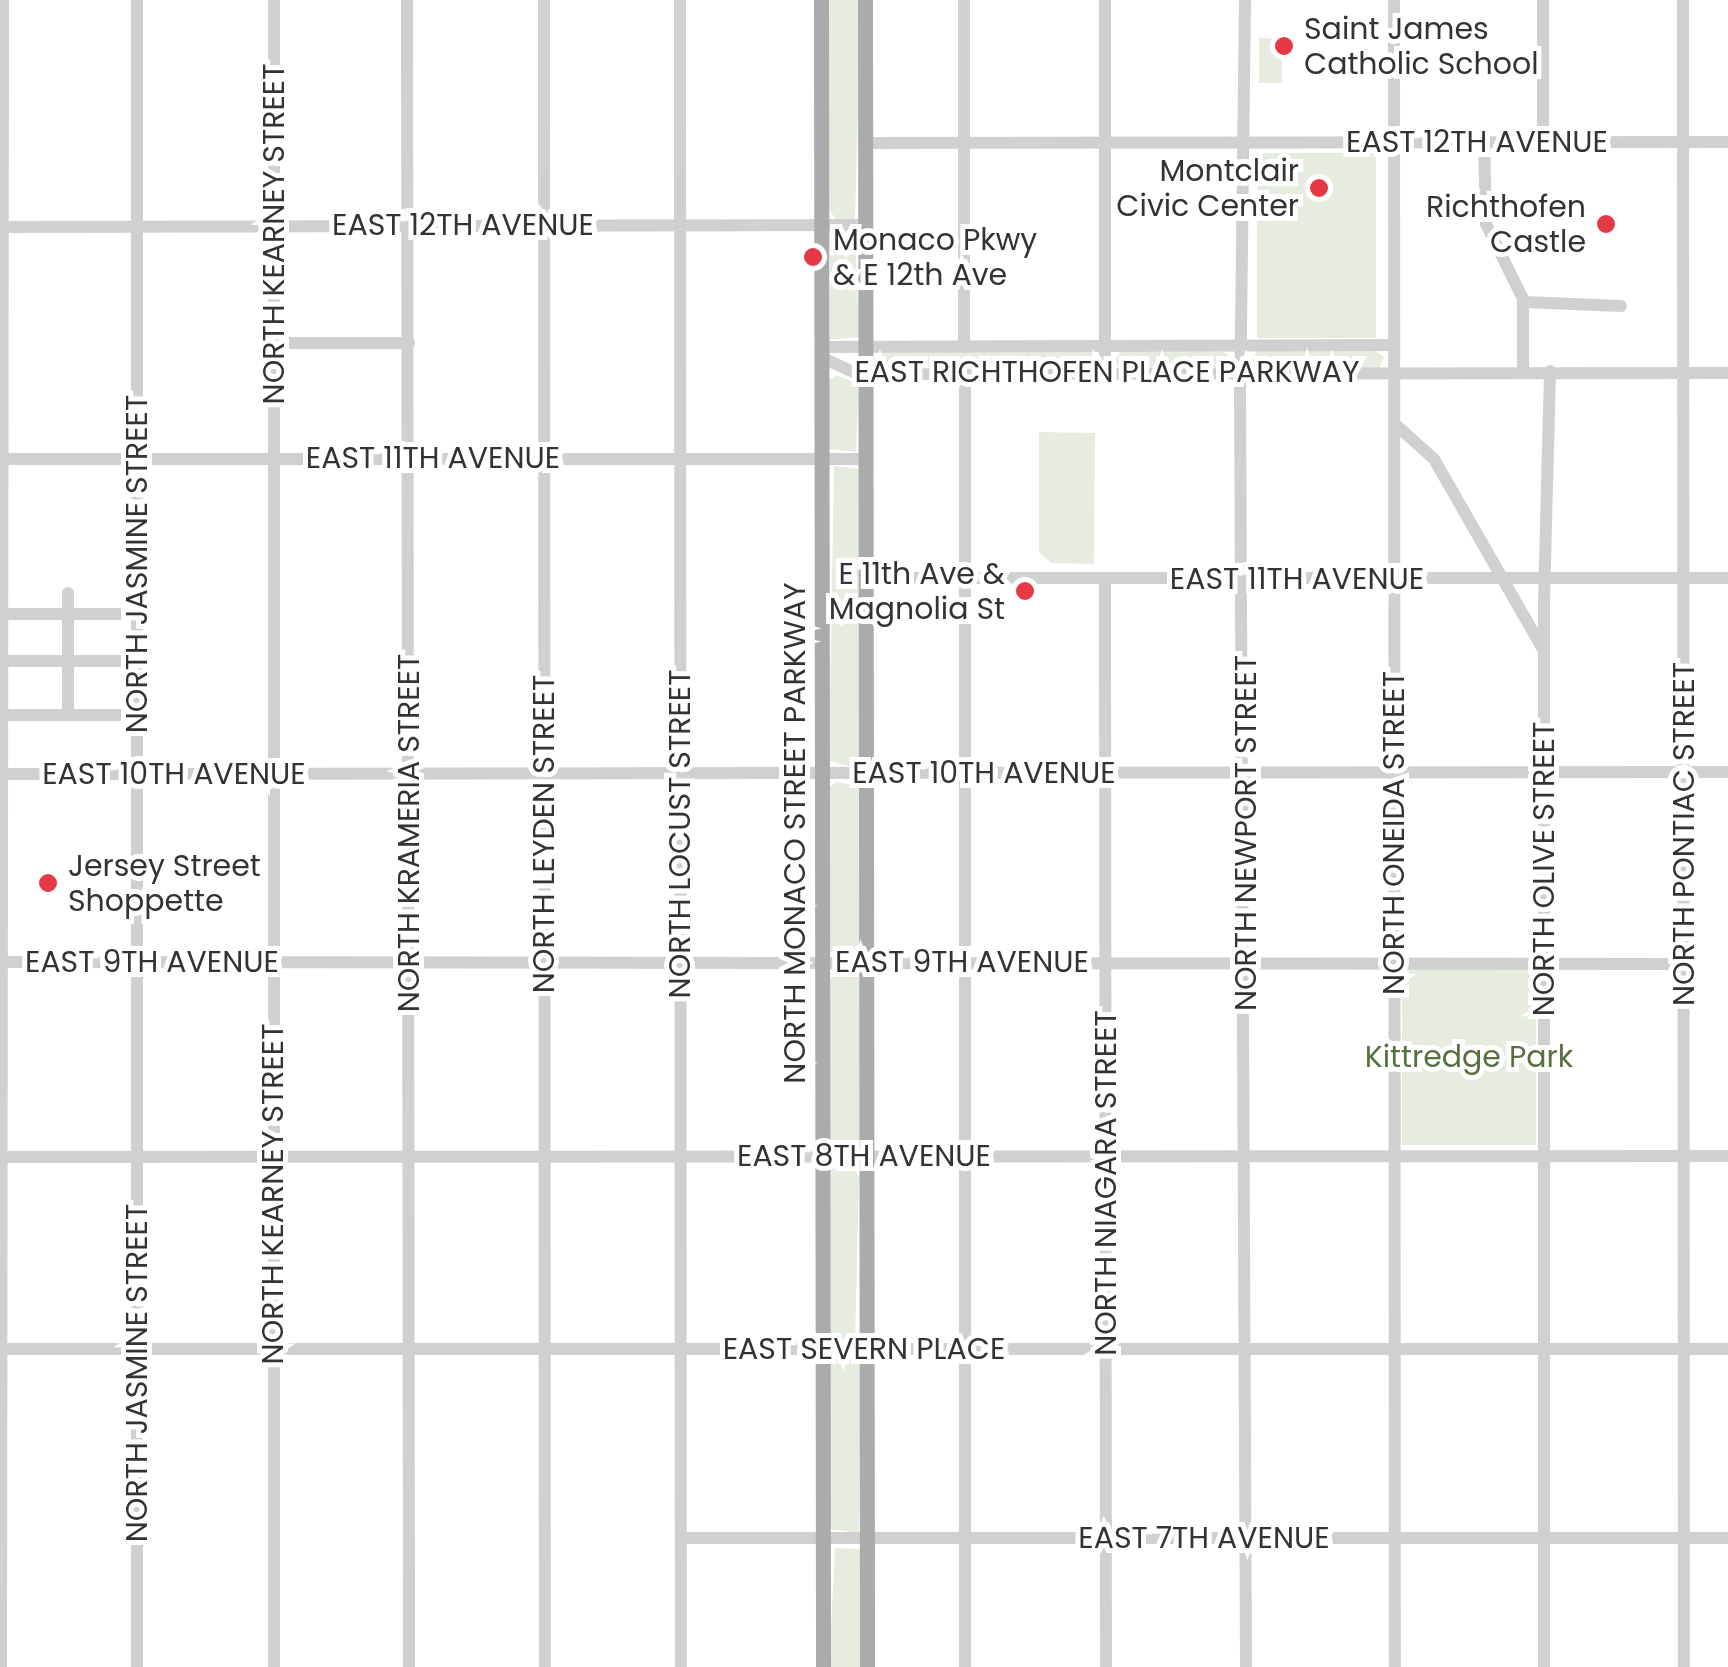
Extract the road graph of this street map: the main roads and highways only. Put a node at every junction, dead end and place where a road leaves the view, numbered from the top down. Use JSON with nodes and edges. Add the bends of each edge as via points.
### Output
{"nodes":[{"id":1,"x":821,"y":0,"type":"edge"},
{"id":2,"x":865,"y":0,"type":"edge"},
{"id":3,"x":823,"y":1667,"type":"edge"},
{"id":4,"x":867,"y":1667,"type":"edge"}],
"edges":[{"from":1,"to":3,"type":"main road","name":"NORTH MONACO STREET PARKWAY"},
{"from":2,"to":4,"type":"main road"}]}
